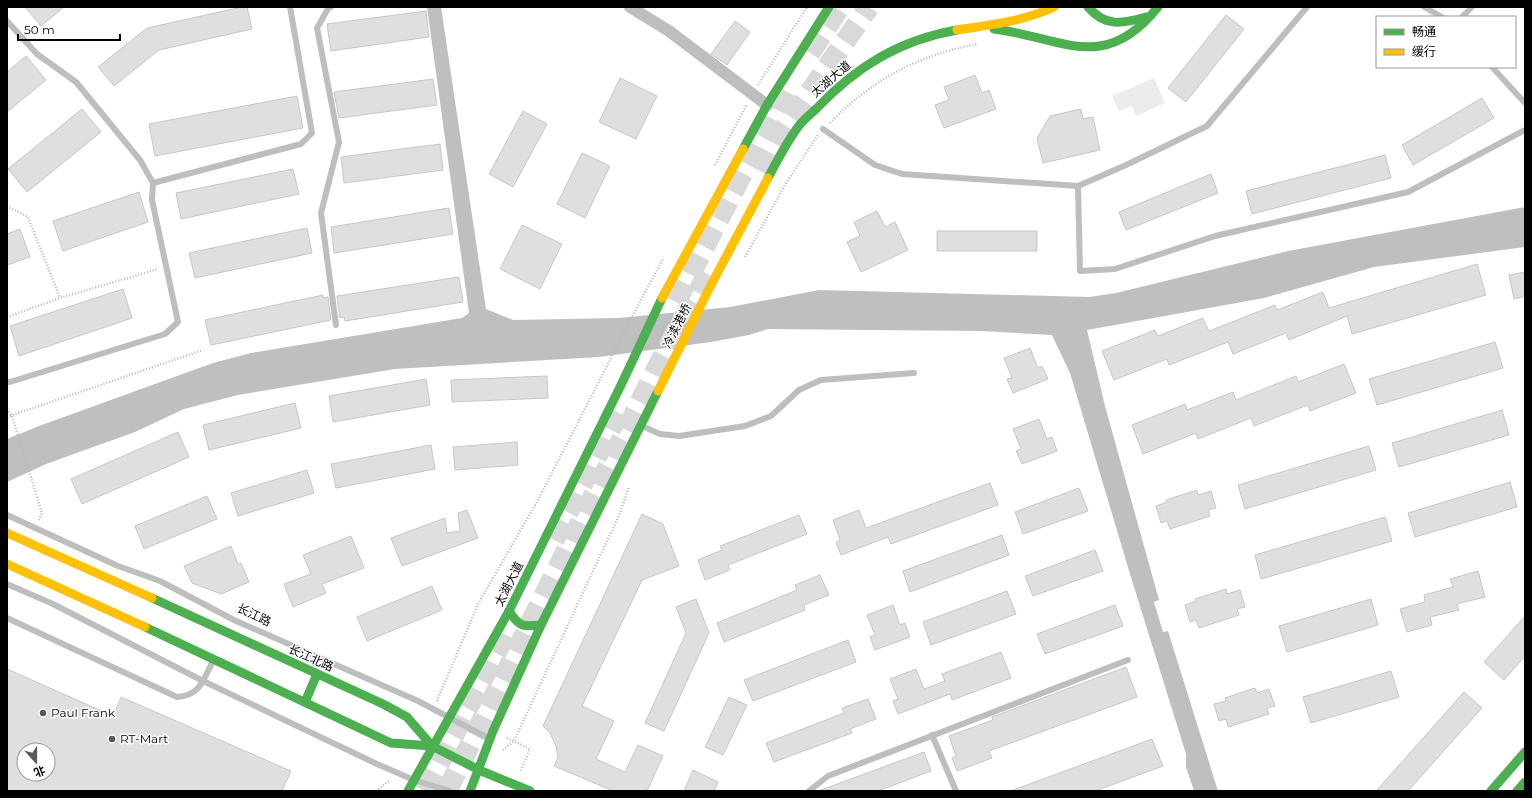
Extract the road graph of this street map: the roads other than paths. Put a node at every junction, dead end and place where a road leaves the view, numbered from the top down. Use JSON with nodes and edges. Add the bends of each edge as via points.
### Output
{"nodes":[{"id":1,"x":290,"y":7,"type":"edge"},
{"id":2,"x":331,"y":7,"type":"edge"},
{"id":3,"x":630,"y":7,"type":"edge"},
{"id":4,"x":829,"y":7,"type":"edge"},
{"id":5,"x":1054,"y":7,"type":"edge"},
{"id":6,"x":1088,"y":7,"type":"edge"},
{"id":7,"x":1158,"y":7,"type":"edge"},
{"id":8,"x":1307,"y":7,"type":"edge"},
{"id":9,"x":1424,"y":7,"type":"edge"},
{"id":10,"x":1472,"y":7,"type":"edge"},
{"id":11,"x":1152,"y":15,"type":"junction"},
{"id":12,"x":1440,"y":16,"type":"edge"},
{"id":13,"x":1463,"y":16,"type":"edge"},
{"id":14,"x":7,"y":21,"type":"edge"},
{"id":15,"x":979,"y":27,"type":"junction"},
{"id":16,"x":1493,"y":68,"type":"edge"},
{"id":17,"x":1525,"y":103,"type":"edge"},
{"id":18,"x":767,"y":105,"type":"junction"},
{"id":19,"x":823,"y":130,"type":"road end"},
{"id":20,"x":1525,"y":130,"type":"edge"},
{"id":21,"x":153,"y":183,"type":"junction"},
{"id":22,"x":1078,"y":186,"type":"junction"},
{"id":23,"x":712,"y":283,"type":"joint"},
{"id":24,"x":336,"y":325,"type":"dead end"},
{"id":25,"x":914,"y":373,"type":"dead end"},
{"id":26,"x":7,"y":382,"type":"edge"},
{"id":27,"x":622,"y":383,"type":"joint"},
{"id":28,"x":640,"y":425,"type":"junction"},
{"id":29,"x":7,"y":515,"type":"edge"},
{"id":30,"x":7,"y":533,"type":"edge"},
{"id":31,"x":7,"y":564,"type":"edge"},
{"id":32,"x":7,"y":584,"type":"edge"},
{"id":33,"x":509,"y":611,"type":"junction"},
{"id":34,"x":7,"y":618,"type":"edge"},
{"id":35,"x":541,"y":625,"type":"junction"},
{"id":36,"x":213,"y":659,"type":"junction"},
{"id":37,"x":1128,"y":660,"type":"dead end"},
{"id":38,"x":317,"y":674,"type":"junction"},
{"id":39,"x":203,"y":681,"type":"junction"},
{"id":40,"x":305,"y":702,"type":"junction"},
{"id":41,"x":448,"y":717,"type":"junction"},
{"id":42,"x":932,"y":736,"type":"junction"},
{"id":43,"x":490,"y":739,"type":"junction"},
{"id":44,"x":432,"y":746,"type":"junction"},
{"id":45,"x":1525,"y":752,"type":"edge"},
{"id":46,"x":479,"y":770,"type":"junction"},
{"id":47,"x":414,"y":780,"type":"junction"},
{"id":48,"x":1525,"y":782,"type":"edge"},
{"id":49,"x":408,"y":791,"type":"edge"},
{"id":50,"x":450,"y":791,"type":"edge"},
{"id":51,"x":470,"y":791,"type":"edge"},
{"id":52,"x":530,"y":791,"type":"edge"},
{"id":53,"x":808,"y":791,"type":"edge"},
{"id":54,"x":956,"y":791,"type":"edge"},
{"id":55,"x":1491,"y":791,"type":"edge"},
{"id":56,"x":1517,"y":791,"type":"edge"}],
"edges":[{"from":1,"to":21,"type":"lane","via":[[312,133],[302,144]]},
{"from":2,"to":24,"type":"lane","via":[[317,28],[340,142],[321,213]]},
{"from":3,"to":18,"type":"street","via":[[669,31]]},
{"from":4,"to":18,"type":"main road"},
{"from":5,"to":15,"type":"main road","name":"太湖大道","via":[[1041,13]]},
{"from":6,"to":11,"type":"main road","via":[[1111,23],[1126,23]]},
{"from":7,"to":11,"type":"main road"},
{"from":8,"to":22,"type":"lane","via":[[1207,126]]},
{"from":9,"to":12,"type":"lane"},
{"from":10,"to":13,"type":"lane"},
{"from":11,"to":15,"type":"main road","via":[[1137,29],[1116,42],[1091,47],[1070,46],[1017,32]]},
{"from":14,"to":21,"type":"lane","via":[[37,54],[76,82],[140,160]]},
{"from":15,"to":23,"type":"main road","name":"太湖大道","via":[[917,40],[884,54],[827,96],[798,127],[776,162]]},
{"from":16,"to":17,"type":"lane"},
{"from":18,"to":27,"type":"main road","name":"冷渎港桥","via":[[666,290]]},
{"from":19,"to":22,"type":"lane","via":[[875,165],[902,174]]},
{"from":20,"to":22,"type":"lane","via":[[1408,192],[1215,236],[1115,269],[1080,271]]},
{"from":21,"to":26,"type":"lane","via":[[152,200],[178,322],[165,334]]},
{"from":23,"to":28,"type":"main road","name":"冷渎港桥"},
{"from":25,"to":28,"type":"lane","via":[[821,380],[799,390],[771,416],[745,426],[679,436],[660,434]]},
{"from":27,"to":33,"type":"main road","name":"太湖大道"},
{"from":28,"to":35,"type":"main road"},
{"from":29,"to":41,"type":"lane","name":"长江路","via":[[118,566],[160,581],[234,620]]},
{"from":30,"to":38,"type":"main road","name":"长江北路"},
{"from":31,"to":36,"type":"main road"},
{"from":32,"to":39,"type":"lane","via":[[53,604]]},
{"from":33,"to":35,"type":"main road","via":[[516,623],[524,627]]},
{"from":33,"to":41,"type":"main road","name":"太湖大道"},
{"from":34,"to":39,"type":"lane","via":[[177,697],[188,696],[199,688]]},
{"from":35,"to":43,"type":"main road"},
{"from":36,"to":39,"type":"lane"},
{"from":36,"to":40,"type":"main road"},
{"from":37,"to":42,"type":"lane"},
{"from":38,"to":40,"type":"main road"},
{"from":38,"to":44,"type":"main road","name":"长江北路","via":[[407,717]]},
{"from":39,"to":47,"type":"lane"},
{"from":40,"to":44,"type":"main road","via":[[391,743]]},
{"from":41,"to":43,"type":"lane","name":"长江路"},
{"from":41,"to":44,"type":"main road","name":"太湖大道"},
{"from":42,"to":53,"type":"lane","via":[[828,776]]},
{"from":42,"to":54,"type":"lane"},
{"from":43,"to":46,"type":"main road"},
{"from":44,"to":46,"type":"main road","name":"长江北路"},
{"from":44,"to":47,"type":"main road","name":"太湖大道"},
{"from":45,"to":55,"type":"main road"},
{"from":46,"to":51,"type":"main road"},
{"from":46,"to":52,"type":"main road","name":"长江北路"},
{"from":47,"to":49,"type":"main road","name":"太湖大道"},
{"from":47,"to":50,"type":"lane"},
{"from":48,"to":56,"type":"main road"}]}
